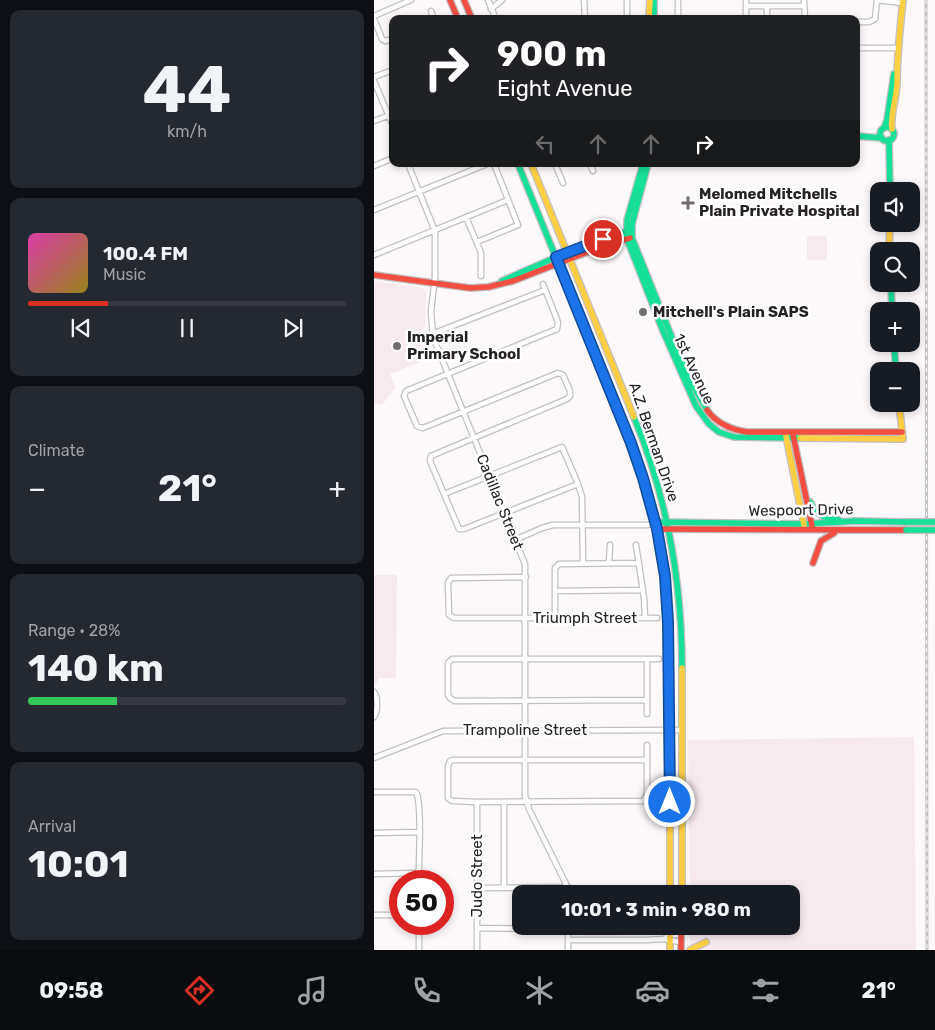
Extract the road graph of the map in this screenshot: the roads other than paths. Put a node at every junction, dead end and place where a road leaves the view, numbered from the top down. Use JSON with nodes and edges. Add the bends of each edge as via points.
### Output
{"nodes":[{"id":1,"x":411,"y":0,"type":"edge"},
{"id":2,"x":450,"y":0,"type":"edge"},
{"id":3,"x":464,"y":0,"type":"edge"},
{"id":4,"x":488,"y":0,"type":"edge"},
{"id":5,"x":502,"y":0,"type":"edge"},
{"id":6,"x":584,"y":0,"type":"edge"},
{"id":7,"x":627,"y":0,"type":"edge"},
{"id":8,"x":650,"y":0,"type":"edge"},
{"id":9,"x":654,"y":0,"type":"edge"},
{"id":10,"x":678,"y":0,"type":"edge"},
{"id":11,"x":746,"y":0,"type":"edge"},
{"id":12,"x":804,"y":0,"type":"edge"},
{"id":13,"x":877,"y":0,"type":"edge"},
{"id":14,"x":902,"y":1,"type":"edge"},
{"id":15,"x":746,"y":6,"type":"junction"},
{"id":16,"x":768,"y":6,"type":"junction"},
{"id":17,"x":804,"y":6,"type":"junction"},
{"id":18,"x":491,"y":8,"type":"junction"},
{"id":19,"x":431,"y":11,"type":"dead end"},
{"id":20,"x":432,"y":15,"type":"edge"},
{"id":21,"x":456,"y":15,"type":"edge"},
{"id":22,"x":470,"y":15,"type":"edge"},
{"id":23,"x":494,"y":15,"type":"edge"},
{"id":24,"x":584,"y":15,"type":"edge"},
{"id":25,"x":627,"y":15,"type":"edge"},
{"id":26,"x":649,"y":15,"type":"edge"},
{"id":27,"x":654,"y":15,"type":"edge"},
{"id":28,"x":678,"y":15,"type":"edge"},
{"id":29,"x":746,"y":15,"type":"edge"},
{"id":30,"x":767,"y":15,"type":"edge"},
{"id":31,"x":805,"y":15,"type":"edge"},
{"id":32,"x":374,"y":17,"type":"edge"},
{"id":33,"x":860,"y":22,"type":"edge"},
{"id":34,"x":389,"y":40,"type":"edge"},
{"id":35,"x":860,"y":48,"type":"edge"},
{"id":36,"x":898,"y":48,"type":"junction"},
{"id":37,"x":896,"y":70,"type":"junction"},
{"id":38,"x":389,"y":71,"type":"edge"},
{"id":39,"x":374,"y":77,"type":"edge"},
{"id":40,"x":374,"y":82,"type":"edge"},
{"id":41,"x":389,"y":113,"type":"edge"},
{"id":42,"x":389,"y":115,"type":"edge"},
{"id":43,"x":374,"y":121,"type":"edge"},
{"id":44,"x":882,"y":129,"type":"junction"},
{"id":45,"x":892,"y":129,"type":"junction"},
{"id":46,"x":860,"y":136,"type":"edge"},
{"id":47,"x":864,"y":136,"type":"junction"},
{"id":48,"x":885,"y":139,"type":"junction"},
{"id":49,"x":389,"y":160,"type":"edge"},
{"id":50,"x":374,"y":166,"type":"edge"},
{"id":51,"x":409,"y":167,"type":"edge"},
{"id":52,"x":480,"y":167,"type":"edge"},
{"id":53,"x":495,"y":167,"type":"edge"},
{"id":54,"x":519,"y":167,"type":"edge"},
{"id":55,"x":532,"y":167,"type":"edge"},
{"id":56,"x":556,"y":167,"type":"edge"},
{"id":57,"x":591,"y":167,"type":"edge"},
{"id":58,"x":642,"y":167,"type":"edge"},
{"id":59,"x":647,"y":167,"type":"edge"},
{"id":60,"x":593,"y":171,"type":"dead end"},
{"id":61,"x":889,"y":182,"type":"edge"},
{"id":62,"x":563,"y":183,"type":"dead end"},
{"id":63,"x":419,"y":192,"type":"junction"},
{"id":64,"x":508,"y":200,"type":"junction"},
{"id":65,"x":374,"y":210,"type":"edge"},
{"id":66,"x":466,"y":217,"type":"junction"},
{"id":67,"x":628,"y":230,"type":"junction"},
{"id":68,"x":435,"y":231,"type":"junction"},
{"id":69,"x":629,"y":238,"type":"junction"},
{"id":70,"x":476,"y":242,"type":"junction"},
{"id":71,"x":568,"y":252,"type":"junction"},
{"id":72,"x":374,"y":255,"type":"edge"},
{"id":73,"x":571,"y":259,"type":"junction"},
{"id":74,"x":558,"y":260,"type":"junction"},
{"id":75,"x":374,"y":275,"type":"edge"},
{"id":76,"x":481,"y":276,"type":"dead end"},
{"id":77,"x":434,"y":283,"type":"junction"},
{"id":78,"x":543,"y":284,"type":"dead end"},
{"id":79,"x":545,"y":290,"type":"junction"},
{"id":80,"x":432,"y":334,"type":"junction"},
{"id":81,"x":447,"y":374,"type":"junction"},
{"id":82,"x":463,"y":412,"type":"junction"},
{"id":83,"x":900,"y":412,"type":"edge"},
{"id":84,"x":724,"y":425,"type":"junction"},
{"id":85,"x":902,"y":432,"type":"junction"},
{"id":86,"x":721,"y":433,"type":"junction"},
{"id":87,"x":786,"y":435,"type":"junction"},
{"id":88,"x":793,"y":435,"type":"junction"},
{"id":89,"x":473,"y":437,"type":"junction"},
{"id":90,"x":489,"y":475,"type":"junction"},
{"id":91,"x":578,"y":484,"type":"junction"},
{"id":92,"x":804,"y":488,"type":"junction"},
{"id":93,"x":444,"y":494,"type":"junction"},
{"id":94,"x":505,"y":514,"type":"junction"},
{"id":95,"x":856,"y":521,"type":"junction"},
{"id":96,"x":655,"y":522,"type":"junction"},
{"id":97,"x":667,"y":522,"type":"junction"},
{"id":98,"x":935,"y":522,"type":"edge"},
{"id":99,"x":812,"y":523,"type":"junction"},
{"id":100,"x":804,"y":524,"type":"junction"},
{"id":101,"x":583,"y":525,"type":"junction"},
{"id":102,"x":648,"y":525,"type":"junction"},
{"id":103,"x":657,"y":529,"type":"junction"},
{"id":104,"x":669,"y":530,"type":"junction"},
{"id":105,"x":935,"y":530,"type":"edge"},
{"id":106,"x":805,"y":531,"type":"junction"},
{"id":107,"x":813,"y":531,"type":"junction"},
{"id":108,"x":838,"y":531,"type":"junction"},
{"id":109,"x":515,"y":540,"type":"junction"},
{"id":110,"x":610,"y":545,"type":"dead end"},
{"id":111,"x":636,"y":545,"type":"dead end"},
{"id":112,"x":583,"y":563,"type":"junction"},
{"id":113,"x":639,"y":563,"type":"junction"},
{"id":114,"x":813,"y":563,"type":"dead end"},
{"id":115,"x":609,"y":564,"type":"junction"},
{"id":116,"x":526,"y":577,"type":"junction"},
{"id":117,"x":643,"y":590,"type":"junction"},
{"id":118,"x":555,"y":591,"type":"junction"},
{"id":119,"x":526,"y":618,"type":"junction"},
{"id":120,"x":555,"y":618,"type":"junction"},
{"id":121,"x":645,"y":618,"type":"junction"},
{"id":122,"x":657,"y":618,"type":"dead end"},
{"id":123,"x":647,"y":659,"type":"junction"},
{"id":124,"x":525,"y":660,"type":"junction"},
{"id":125,"x":659,"y":660,"type":"dead end"},
{"id":126,"x":374,"y":692,"type":"edge"},
{"id":127,"x":647,"y":700,"type":"junction"},
{"id":128,"x":525,"y":701,"type":"junction"},
{"id":129,"x":647,"y":714,"type":"dead end"},
{"id":130,"x":374,"y":717,"type":"edge"},
{"id":131,"x":525,"y":730,"type":"junction"},
{"id":132,"x":669,"y":730,"type":"junction"},
{"id":133,"x":682,"y":730,"type":"junction"},
{"id":134,"x":647,"y":745,"type":"dead end"},
{"id":135,"x":374,"y":758,"type":"edge"},
{"id":136,"x":647,"y":760,"type":"junction"},
{"id":137,"x":526,"y":761,"type":"junction"},
{"id":138,"x":374,"y":792,"type":"edge"},
{"id":139,"x":477,"y":802,"type":"junction"},
{"id":140,"x":504,"y":802,"type":"junction"},
{"id":141,"x":526,"y":802,"type":"junction"},
{"id":142,"x":419,"y":832,"type":"junction"},
{"id":143,"x":374,"y":833,"type":"edge"},
{"id":144,"x":374,"y":874,"type":"edge"},
{"id":145,"x":567,"y":885,"type":"edge"},
{"id":146,"x":670,"y":885,"type":"edge"},
{"id":147,"x":682,"y":885,"type":"edge"},
{"id":148,"x":476,"y":888,"type":"junction"},
{"id":149,"x":504,"y":888,"type":"junction"},
{"id":150,"x":512,"y":888,"type":"edge"},
{"id":151,"x":374,"y":915,"type":"edge"},
{"id":152,"x":389,"y":915,"type":"edge"},
{"id":153,"x":477,"y":928,"type":"junction"},
{"id":154,"x":512,"y":928,"type":"edge"},
{"id":155,"x":419,"y":935,"type":"edge"},
{"id":156,"x":568,"y":935,"type":"edge"},
{"id":157,"x":668,"y":935,"type":"edge"},
{"id":158,"x":681,"y":935,"type":"edge"},
{"id":159,"x":681,"y":938,"type":"junction"},
{"id":160,"x":667,"y":939,"type":"junction"},
{"id":161,"x":568,"y":940,"type":"junction"},
{"id":162,"x":706,"y":942,"type":"dead end"},
{"id":163,"x":419,"y":950,"type":"edge"},
{"id":164,"x":477,"y":950,"type":"edge"},
{"id":165,"x":568,"y":950,"type":"edge"},
{"id":166,"x":670,"y":950,"type":"edge"},
{"id":167,"x":681,"y":950,"type":"edge"},
{"id":168,"x":690,"y":950,"type":"edge"}],
"edges":[{"from":1,"to":32,"type":"street"},
{"from":2,"to":21,"type":"main road"},
{"from":3,"to":22,"type":"main road"},
{"from":4,"to":18,"type":"street"},
{"from":5,"to":18,"type":"street"},
{"from":6,"to":24,"type":"street"},
{"from":7,"to":25,"type":"street"},
{"from":8,"to":26,"type":"main road"},
{"from":9,"to":27,"type":"main road"},
{"from":10,"to":28,"type":"street"},
{"from":11,"to":15,"type":"street"},
{"from":12,"to":17,"type":"street"},
{"from":13,"to":14,"type":"street"},
{"from":13,"to":33,"type":"street","via":[[873,21]]},
{"from":14,"to":36,"type":"main road"},
{"from":15,"to":16,"type":"street"},
{"from":15,"to":29,"type":"street"},
{"from":16,"to":17,"type":"street"},
{"from":16,"to":30,"type":"street"},
{"from":17,"to":31,"type":"street"},
{"from":18,"to":23,"type":"street"},
{"from":19,"to":20,"type":"street"},
{"from":32,"to":34,"type":"street","via":[[382,39]]},
{"from":35,"to":36,"type":"street"},
{"from":36,"to":37,"type":"main road"},
{"from":37,"to":44,"type":"main road","via":[[887,120]]},
{"from":37,"to":45,"type":"main road"},
{"from":38,"to":39,"type":"street"},
{"from":40,"to":41,"type":"street"},
{"from":42,"to":43,"type":"street"},
{"from":44,"to":45,"type":"main road"},
{"from":44,"to":47,"type":"main road"},
{"from":44,"to":48,"type":"main road","via":[[880,134]]},
{"from":45,"to":48,"type":"main road","via":[[893,135]]},
{"from":46,"to":47,"type":"main road"},
{"from":47,"to":48,"type":"main road"},
{"from":48,"to":61,"type":"main road"},
{"from":49,"to":50,"type":"street"},
{"from":51,"to":63,"type":"street"},
{"from":52,"to":63,"type":"street"},
{"from":53,"to":64,"type":"street"},
{"from":54,"to":74,"type":"main road","name":"A.Z. Berman Drive"},
{"from":55,"to":71,"type":"main road","name":"A.Z. Berman Drive"},
{"from":56,"to":62,"type":"street"},
{"from":57,"to":60,"type":"street"},
{"from":58,"to":67,"type":"main road","name":"1st Avenue","via":[[627,220]]},
{"from":59,"to":67,"type":"main road","name":"1st Avenue"},
{"from":63,"to":65,"type":"street"},
{"from":63,"to":68,"type":"street"},
{"from":64,"to":66,"type":"street"},
{"from":64,"to":70,"type":"street","via":[[518,225]]},
{"from":66,"to":68,"type":"street"},
{"from":66,"to":70,"type":"street"},
{"from":67,"to":69,"type":"main road","name":"1st Avenue"},
{"from":67,"to":71,"type":"main road"},
{"from":68,"to":72,"type":"street"},
{"from":68,"to":77,"type":"street","name":"Cadillac Street"},
{"from":69,"to":73,"type":"main road"},
{"from":69,"to":84,"type":"main road","name":"1st Avenue","via":[[687,375],[707,411]]},
{"from":69,"to":86,"type":"main road","name":"1st Avenue","via":[[663,331],[693,400],[709,424]]},
{"from":70,"to":76,"type":"street","via":[[482,256]]},
{"from":71,"to":73,"type":"main road","name":"A.Z. Berman Drive"},
{"from":71,"to":74,"type":"main road"},
{"from":73,"to":74,"type":"main road"},
{"from":73,"to":97,"type":"main road","name":"A.Z. Berman Drive","via":[[643,440]]},
{"from":74,"to":77,"type":"main road","via":[[499,284],[477,288]]},
{"from":74,"to":96,"type":"main road","name":"A.Z. Berman Drive","via":[[633,448]]},
{"from":75,"to":77,"type":"main road"},
{"from":77,"to":80,"type":"street","name":"Cadillac Street"},
{"from":78,"to":79,"type":"street"},
{"from":79,"to":80,"type":"street"},
{"from":79,"to":81,"type":"street","via":[[558,322],[557,329]]},
{"from":80,"to":81,"type":"street","name":"Cadillac Street"},
{"from":81,"to":82,"type":"street","name":"Cadillac Street"},
{"from":81,"to":82,"type":"street","via":[[405,392],[415,424],[423,428]]},
{"from":82,"to":89,"type":"street","name":"Cadillac Street"},
{"from":82,"to":89,"type":"street","via":[[558,373],[563,375],[570,392],[567,399]]},
{"from":83,"to":85,"type":"main road"},
{"from":84,"to":86,"type":"main road"},
{"from":84,"to":87,"type":"main road","name":"1st Avenue","via":[[738,431]]},
{"from":85,"to":88,"type":"main road","name":"1st Avenue"},
{"from":85,"to":88,"type":"main road","name":"1st Avenue","via":[[903,439]]},
{"from":86,"to":87,"type":"main road","name":"1st Avenue","via":[[734,437]]},
{"from":87,"to":88,"type":"main road","name":"1st Avenue"},
{"from":87,"to":100,"type":"main road"},
{"from":88,"to":92,"type":"main road"},
{"from":89,"to":90,"type":"street","name":"Cadillac Street"},
{"from":89,"to":93,"type":"street","via":[[431,456]]},
{"from":90,"to":91,"type":"street","via":[[560,446]]},
{"from":90,"to":93,"type":"street"},
{"from":90,"to":94,"type":"street","name":"Cadillac Street"},
{"from":91,"to":94,"type":"street"},
{"from":91,"to":101,"type":"street"},
{"from":92,"to":95,"type":"main road","via":[[818,515],[827,519]]},
{"from":92,"to":99,"type":"main road"},
{"from":93,"to":94,"type":"street","via":[[461,530]]},
{"from":94,"to":109,"type":"street","name":"Cadillac Street"},
{"from":95,"to":98,"type":"main road","name":"Wespoort Drive","bridge":true},
{"from":95,"to":99,"type":"main road","name":"Wespoort Drive"},
{"from":96,"to":97,"type":"main road","name":"Wespoort Drive"},
{"from":96,"to":102,"type":"street"},
{"from":96,"to":103,"type":"main road","name":"A.Z. Berman Drive"},
{"from":97,"to":100,"type":"main road","name":"Wespoort Drive"},
{"from":97,"to":104,"type":"main road","name":"A.Z. Berman Drive"},
{"from":99,"to":100,"type":"main road","name":"Wespoort Drive"},
{"from":99,"to":107,"type":"main road"},
{"from":100,"to":106,"type":"main road"},
{"from":101,"to":102,"type":"street"},
{"from":101,"to":109,"type":"street","via":[[553,525]]},
{"from":101,"to":112,"type":"street"},
{"from":102,"to":103,"type":"street"},
{"from":103,"to":104,"type":"main road","name":"Wespoort Drive"},
{"from":103,"to":132,"type":"main road","name":"A.Z. Berman Drive","via":[[668,622]]},
{"from":104,"to":106,"type":"main road","name":"Wespoort Drive"},
{"from":104,"to":133,"type":"main road","name":"A.Z. Berman Drive","via":[[681,620]]},
{"from":105,"to":108,"type":"main road","name":"Wespoort Drive","bridge":true},
{"from":106,"to":107,"type":"main road","name":"Wespoort Drive"},
{"from":107,"to":108,"type":"main road","name":"Wespoort Drive"},
{"from":108,"to":114,"type":"main road","via":[[821,541]]},
{"from":109,"to":116,"type":"street","name":"Cadillac Street","via":[[525,564]]},
{"from":110,"to":115,"type":"street"},
{"from":111,"to":113,"type":"street","name":"Triumph Street"},
{"from":112,"to":115,"type":"street"},
{"from":112,"to":118,"type":"street","via":[[557,565]]},
{"from":113,"to":115,"type":"street"},
{"from":113,"to":117,"type":"street","name":"Triumph Street"},
{"from":116,"to":119,"type":"street","name":"Cadillac Street"},
{"from":116,"to":119,"type":"street","name":"Triumph Street","via":[[452,578],[448,583],[448,612],[454,618]]},
{"from":117,"to":118,"type":"street"},
{"from":117,"to":121,"type":"street","name":"Triumph Street"},
{"from":118,"to":120,"type":"street"},
{"from":119,"to":120,"type":"street","name":"Triumph Street"},
{"from":119,"to":124,"type":"street","name":"Cadillac Street"},
{"from":120,"to":121,"type":"street","name":"Triumph Street"},
{"from":121,"to":122,"type":"street","name":"Triumph Street"},
{"from":123,"to":124,"type":"street"},
{"from":123,"to":125,"type":"street"},
{"from":123,"to":127,"type":"street"},
{"from":124,"to":128,"type":"street","name":"Cadillac Street"},
{"from":124,"to":128,"type":"street","via":[[451,660],[448,663],[448,695],[454,701]]},
{"from":126,"to":130,"type":"street","via":[[377,712]]},
{"from":127,"to":128,"type":"street"},
{"from":127,"to":129,"type":"street"},
{"from":128,"to":131,"type":"street","name":"Cadillac Street"},
{"from":131,"to":132,"type":"street","name":"Trampoline Street"},
{"from":131,"to":135,"type":"street","name":"Trampoline Street","via":[[443,731]]},
{"from":131,"to":137,"type":"street","name":"Cadillac Street"},
{"from":132,"to":133,"type":"street","name":"Trampoline Street"},
{"from":132,"to":146,"type":"main road","name":"A.Z. Berman Drive"},
{"from":133,"to":147,"type":"main road","name":"A.Z. Berman Drive"},
{"from":134,"to":136,"type":"street"},
{"from":136,"to":137,"type":"street"},
{"from":136,"to":141,"type":"street","via":[[647,795],[643,801]]},
{"from":137,"to":139,"type":"street","via":[[450,762],[448,798]]},
{"from":137,"to":141,"type":"street","name":"Cadillac Street"},
{"from":138,"to":142,"type":"street","via":[[416,792],[419,798]]},
{"from":139,"to":140,"type":"street"},
{"from":139,"to":148,"type":"street","name":"Judo Street"},
{"from":140,"to":141,"type":"street"},
{"from":140,"to":149,"type":"street"},
{"from":141,"to":145,"type":"street"},
{"from":142,"to":143,"type":"street"},
{"from":142,"to":144,"type":"street","via":[[419,869],[416,873]]},
{"from":148,"to":149,"type":"street"},
{"from":148,"to":153,"type":"street","name":"Judo Street"},
{"from":149,"to":150,"type":"street"},
{"from":151,"to":152,"type":"street"},
{"from":153,"to":154,"type":"street"},
{"from":153,"to":164,"type":"street","name":"Judo Street"},
{"from":155,"to":163,"type":"street"},
{"from":156,"to":161,"type":"street"},
{"from":157,"to":160,"type":"main road"},
{"from":158,"to":159,"type":"main road"},
{"from":159,"to":160,"type":"street"},
{"from":159,"to":167,"type":"main road"},
{"from":160,"to":161,"type":"street"},
{"from":160,"to":166,"type":"main road"},
{"from":161,"to":165,"type":"street"},
{"from":162,"to":168,"type":"main road"}]}
